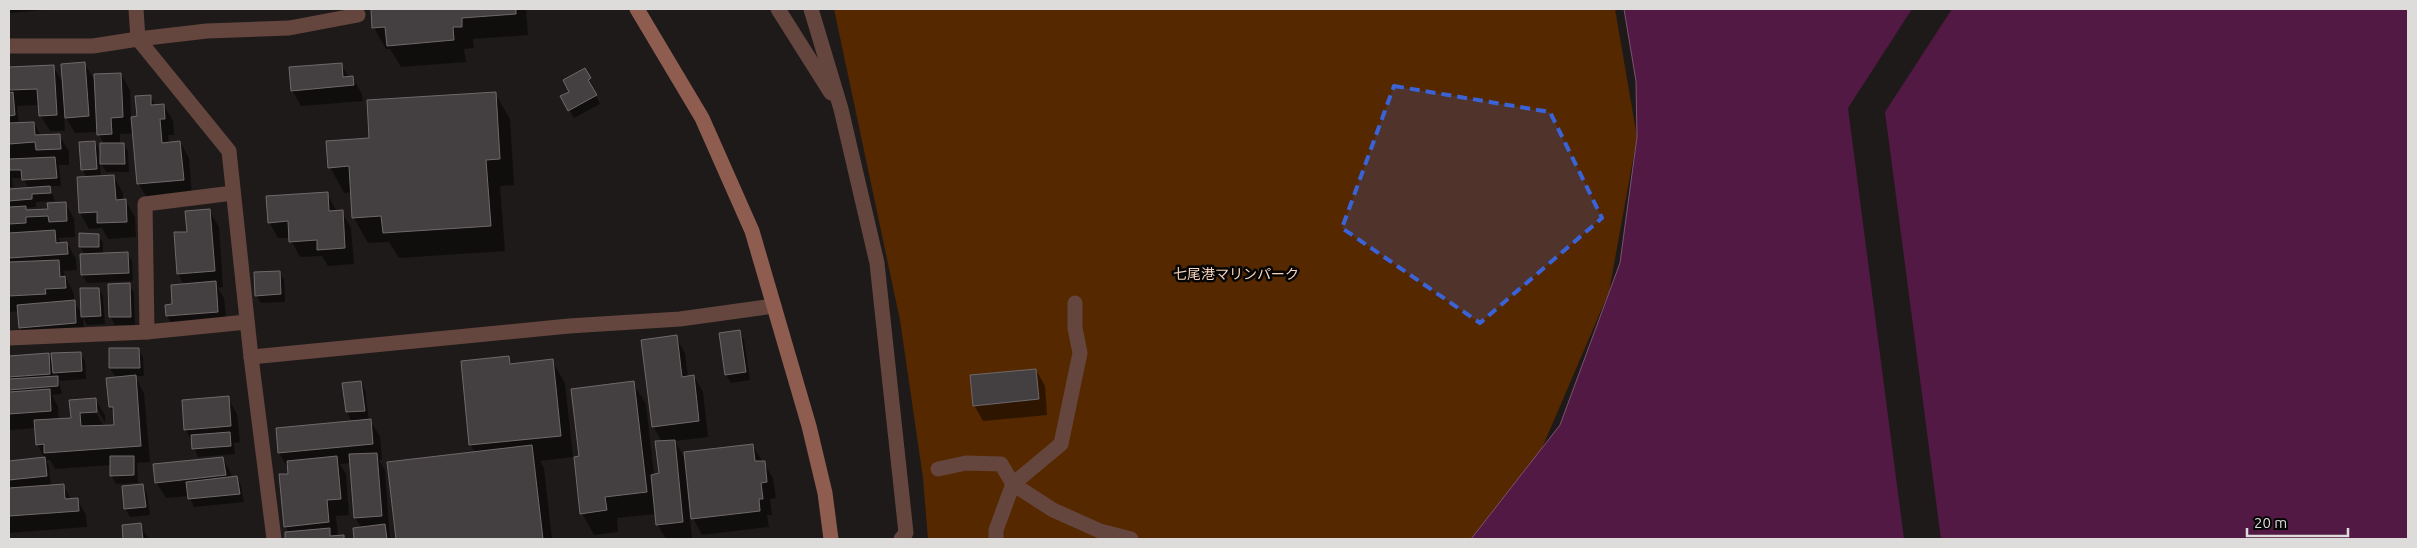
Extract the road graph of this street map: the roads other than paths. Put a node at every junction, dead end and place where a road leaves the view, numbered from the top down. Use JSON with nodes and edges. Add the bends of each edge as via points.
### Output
{"nodes":[{"id":1,"x":136,"y":9,"type":"edge"},
{"id":2,"x":637,"y":9,"type":"edge"},
{"id":3,"x":778,"y":9,"type":"edge"},
{"id":4,"x":811,"y":9,"type":"edge"},
{"id":5,"x":358,"y":15,"type":"dead end"},
{"id":6,"x":138,"y":40,"type":"junction"},
{"id":7,"x":9,"y":46,"type":"edge"},
{"id":8,"x":841,"y":109,"type":"junction"},
{"id":9,"x":233,"y":193,"type":"junction"},
{"id":10,"x":1075,"y":303,"type":"dead end"},
{"id":11,"x":774,"y":306,"type":"junction"},
{"id":12,"x":247,"y":322,"type":"junction"},
{"id":13,"x":147,"y":332,"type":"junction"},
{"id":14,"x":9,"y":338,"type":"edge"},
{"id":15,"x":251,"y":357,"type":"junction"},
{"id":16,"x":938,"y":469,"type":"dead end"},
{"id":17,"x":1013,"y":484,"type":"junction"},
{"id":18,"x":274,"y":539,"type":"edge"},
{"id":19,"x":831,"y":539,"type":"edge"},
{"id":20,"x":901,"y":539,"type":"edge"},
{"id":21,"x":996,"y":539,"type":"edge"},
{"id":22,"x":1131,"y":539,"type":"edge"}],
"edges":[{"from":1,"to":6,"type":"street"},
{"from":2,"to":11,"type":"street","via":[[702,118],[752,231]]},
{"from":3,"to":8,"type":"street"},
{"from":4,"to":8,"type":"street"},
{"from":5,"to":6,"type":"street","via":[[289,28],[207,31]]},
{"from":6,"to":7,"type":"street","via":[[92,46]]},
{"from":6,"to":9,"type":"street","via":[[229,151]]},
{"from":8,"to":20,"type":"street","via":[[877,263],[906,533]]},
{"from":9,"to":12,"type":"street"},
{"from":9,"to":13,"type":"street","via":[[145,204]]},
{"from":10,"to":17,"type":"street","via":[[1080,353],[1061,444]]},
{"from":11,"to":15,"type":"street","via":[[680,319],[569,326]]},
{"from":11,"to":19,"type":"street","via":[[820,474]]},
{"from":12,"to":13,"type":"street"},
{"from":12,"to":15,"type":"street"},
{"from":13,"to":14,"type":"street"},
{"from":15,"to":18,"type":"street"},
{"from":16,"to":17,"type":"street","via":[[966,463],[1001,464]]},
{"from":17,"to":21,"type":"street","via":[[996,530]]},
{"from":17,"to":22,"type":"street","via":[[1053,510],[1100,531]]}]}
